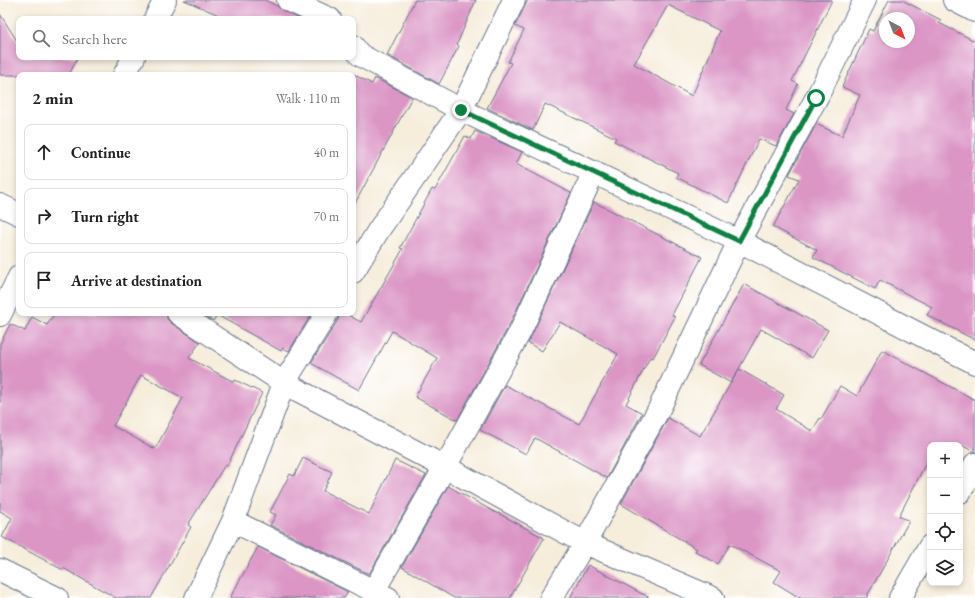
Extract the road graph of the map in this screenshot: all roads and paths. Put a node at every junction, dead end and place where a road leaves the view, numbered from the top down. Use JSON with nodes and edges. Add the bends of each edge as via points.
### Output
{"nodes":[{"id":1,"x":165,"y":0,"type":"edge"},
{"id":2,"x":288,"y":0,"type":"edge"},
{"id":3,"x":514,"y":0,"type":"edge"},
{"id":4,"x":865,"y":0,"type":"edge"},
{"id":5,"x":954,"y":0,"type":"edge"},
{"id":6,"x":975,"y":11,"type":"edge"},
{"id":7,"x":157,"y":16,"type":"edge"},
{"id":8,"x":323,"y":16,"type":"edge"},
{"id":9,"x":356,"y":50,"type":"edge"},
{"id":10,"x":132,"y":60,"type":"edge"},
{"id":11,"x":126,"y":72,"type":"edge"},
{"id":12,"x":461,"y":110,"type":"junction"},
{"id":13,"x":594,"y":172,"type":"junction"},
{"id":14,"x":0,"y":205,"type":"edge"},
{"id":15,"x":16,"y":213,"type":"edge"},
{"id":16,"x":739,"y":241,"type":"junction"},
{"id":17,"x":356,"y":267,"type":"edge"},
{"id":18,"x":16,"y":283,"type":"edge"},
{"id":19,"x":0,"y":315,"type":"edge"},
{"id":20,"x":183,"y":316,"type":"edge"},
{"id":21,"x":325,"y":316,"type":"edge"},
{"id":22,"x":975,"y":363,"type":"edge"},
{"id":23,"x":284,"y":383,"type":"junction"},
{"id":24,"x":975,"y":464,"type":"edge"},
{"id":25,"x":446,"y":467,"type":"junction"},
{"id":26,"x":963,"y":486,"type":"edge"},
{"id":27,"x":233,"y":521,"type":"junction"},
{"id":28,"x":585,"y":543,"type":"junction"},
{"id":29,"x":928,"y":550,"type":"edge"},
{"id":30,"x":0,"y":570,"type":"edge"},
{"id":31,"x":381,"y":595,"type":"edge"},
{"id":32,"x":57,"y":598,"type":"edge"},
{"id":33,"x":196,"y":598,"type":"edge"},
{"id":34,"x":551,"y":598,"type":"edge"},
{"id":35,"x":713,"y":598,"type":"edge"},
{"id":36,"x":900,"y":598,"type":"edge"}],
"edges":[{"from":1,"to":7,"type":"street"},
{"from":2,"to":8,"type":"street"},
{"from":3,"to":12,"type":"street"},
{"from":4,"to":16,"type":"street","via":[[818,95]]},
{"from":5,"to":6,"type":"street"},
{"from":9,"to":12,"type":"street","via":[[360,55]]},
{"from":10,"to":11,"type":"street"},
{"from":12,"to":13,"type":"street"},
{"from":12,"to":17,"type":"street"},
{"from":13,"to":16,"type":"street"},
{"from":13,"to":25,"type":"street","via":[[520,332]]},
{"from":14,"to":15,"type":"street"},
{"from":16,"to":22,"type":"street"},
{"from":16,"to":28,"type":"street","via":[[659,409]]},
{"from":18,"to":19,"type":"street"},
{"from":20,"to":23,"type":"street"},
{"from":21,"to":23,"type":"street"},
{"from":23,"to":25,"type":"street"},
{"from":23,"to":27,"type":"street"},
{"from":24,"to":26,"type":"street"},
{"from":25,"to":28,"type":"street"},
{"from":25,"to":31,"type":"street"},
{"from":27,"to":31,"type":"street"},
{"from":27,"to":33,"type":"street"},
{"from":28,"to":34,"type":"street"},
{"from":28,"to":35,"type":"street"},
{"from":29,"to":36,"type":"street"},
{"from":30,"to":32,"type":"street"}]}
